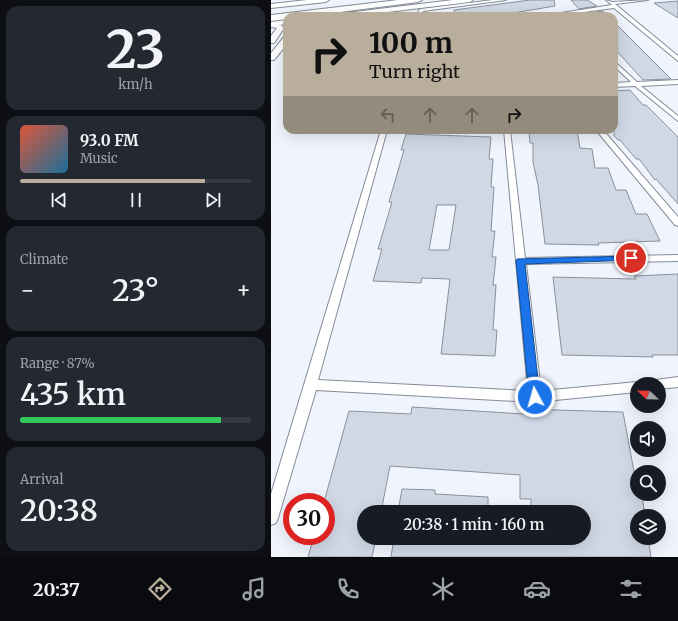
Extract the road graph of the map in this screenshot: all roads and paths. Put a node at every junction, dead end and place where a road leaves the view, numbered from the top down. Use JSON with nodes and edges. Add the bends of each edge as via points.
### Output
{"nodes":[{"id":1,"x":301,"y":0,"type":"edge"},
{"id":2,"x":326,"y":0,"type":"edge"},
{"id":3,"x":365,"y":0,"type":"edge"},
{"id":4,"x":380,"y":0,"type":"edge"},
{"id":5,"x":418,"y":0,"type":"edge"},
{"id":6,"x":470,"y":0,"type":"edge"},
{"id":7,"x":504,"y":0,"type":"edge"},
{"id":8,"x":647,"y":0,"type":"edge"},
{"id":9,"x":612,"y":3,"type":"edge"},
{"id":10,"x":283,"y":5,"type":"junction"},
{"id":11,"x":271,"y":6,"type":"edge"},
{"id":12,"x":405,"y":8,"type":"junction"},
{"id":13,"x":421,"y":10,"type":"joint"},
{"id":14,"x":271,"y":11,"type":"edge"},
{"id":15,"x":320,"y":12,"type":"edge"},
{"id":16,"x":371,"y":12,"type":"edge"},
{"id":17,"x":576,"y":12,"type":"edge"},
{"id":18,"x":283,"y":17,"type":"edge"},
{"id":19,"x":271,"y":18,"type":"edge"},
{"id":20,"x":283,"y":22,"type":"edge"},
{"id":21,"x":271,"y":24,"type":"edge"},
{"id":22,"x":283,"y":29,"type":"edge"},
{"id":23,"x":283,"y":30,"type":"edge"},
{"id":24,"x":271,"y":41,"type":"edge"},
{"id":25,"x":283,"y":44,"type":"edge"},
{"id":26,"x":271,"y":58,"type":"edge"},
{"id":27,"x":678,"y":59,"type":"edge"},
{"id":28,"x":618,"y":67,"type":"edge"},
{"id":29,"x":678,"y":82,"type":"edge"},
{"id":30,"x":636,"y":84,"type":"junction"},
{"id":31,"x":618,"y":85,"type":"edge"},
{"id":32,"x":678,"y":119,"type":"edge"},
{"id":33,"x":384,"y":134,"type":"edge"},
{"id":34,"x":507,"y":134,"type":"edge"},
{"id":35,"x":602,"y":134,"type":"edge"},
{"id":36,"x":678,"y":223,"type":"edge"},
{"id":37,"x":678,"y":258,"type":"edge"},
{"id":38,"x":521,"y":261,"type":"junction"},
{"id":39,"x":678,"y":382,"type":"edge"},
{"id":40,"x":666,"y":383,"type":"edge"},
{"id":41,"x":311,"y":385,"type":"junction"},
{"id":42,"x":630,"y":387,"type":"edge"},
{"id":43,"x":535,"y":397,"type":"junction"},
{"id":44,"x":271,"y":518,"type":"edge"}],
"edges":[{"from":1,"to":10,"type":"street"},
{"from":2,"to":10,"type":"main road"},
{"from":3,"to":14,"type":"highway"},
{"from":4,"to":14,"type":"highway"},
{"from":5,"to":15,"type":"highway"},
{"from":6,"to":12,"type":"main road"},
{"from":7,"to":13,"type":"street"},
{"from":8,"to":9,"type":"street"},
{"from":9,"to":17,"type":"street"},
{"from":9,"to":27,"type":"street"},
{"from":10,"to":11,"type":"main road"},
{"from":12,"to":13,"type":"street"},
{"from":12,"to":16,"type":"main road"},
{"from":18,"to":19,"type":"highway"},
{"from":20,"to":21,"type":"main road"},
{"from":21,"to":22,"type":"street"},
{"from":23,"to":24,"type":"street"},
{"from":25,"to":26,"type":"street"},
{"from":28,"to":30,"type":"street"},
{"from":29,"to":30,"type":"street"},
{"from":30,"to":31,"type":"street"},
{"from":30,"to":32,"type":"street"},
{"from":33,"to":41,"type":"street"},
{"from":34,"to":38,"type":"street"},
{"from":35,"to":36,"type":"street"},
{"from":37,"to":38,"type":"street"},
{"from":38,"to":43,"type":"street"},
{"from":39,"to":40,"type":"street"},
{"from":41,"to":43,"type":"street"},
{"from":41,"to":44,"type":"street"},
{"from":42,"to":43,"type":"street"}]}
